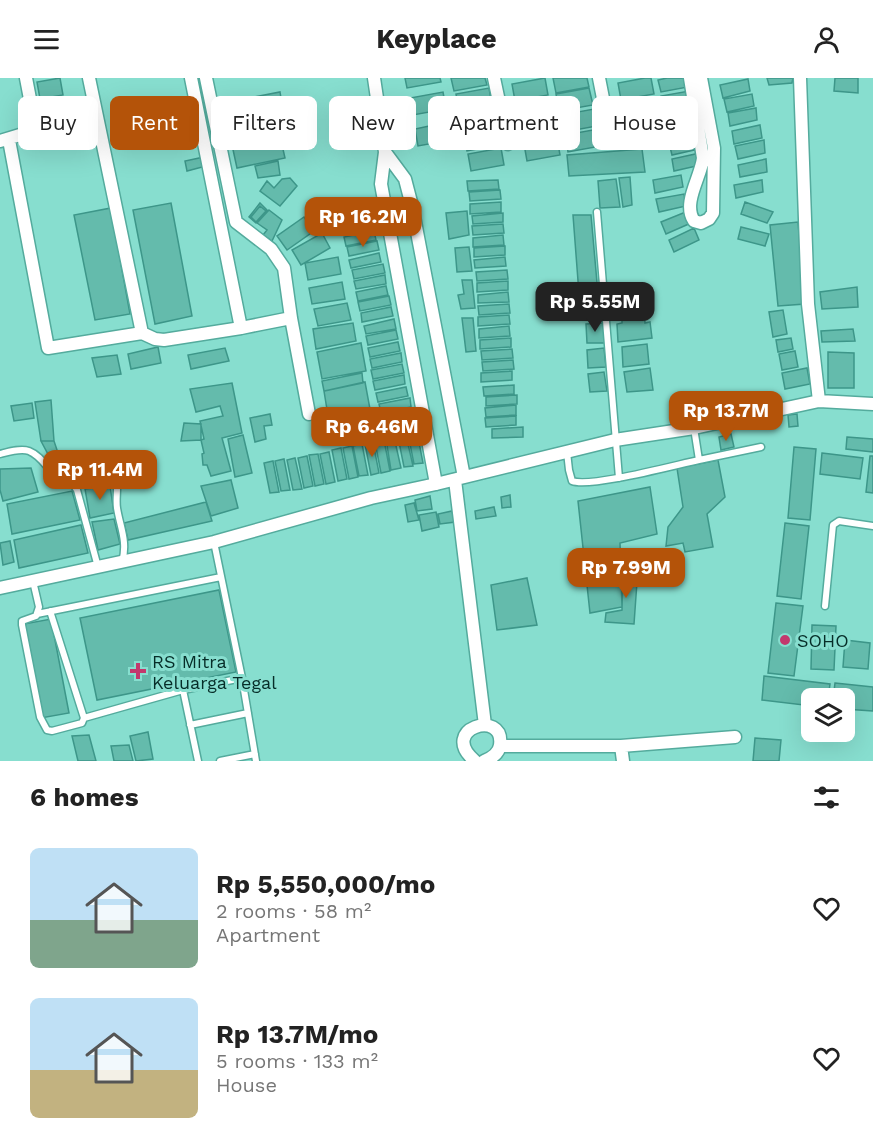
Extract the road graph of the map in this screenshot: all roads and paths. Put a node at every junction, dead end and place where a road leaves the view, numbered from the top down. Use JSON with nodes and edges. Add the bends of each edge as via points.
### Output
{"nodes":[{"id":1,"x":26,"y":78,"type":"edge"},
{"id":2,"x":89,"y":78,"type":"edge"},
{"id":3,"x":191,"y":78,"type":"edge"},
{"id":4,"x":206,"y":78,"type":"edge"},
{"id":5,"x":374,"y":78,"type":"edge"},
{"id":6,"x":494,"y":78,"type":"edge"},
{"id":7,"x":599,"y":78,"type":"edge"},
{"id":8,"x":690,"y":78,"type":"edge"},
{"id":9,"x":701,"y":78,"type":"edge"},
{"id":10,"x":801,"y":78,"type":"edge"},
{"id":11,"x":498,"y":96,"type":"edge"},
{"id":12,"x":603,"y":96,"type":"edge"},
{"id":13,"x":4,"y":140,"type":"edge"},
{"id":14,"x":386,"y":152,"type":"junction"},
{"id":15,"x":412,"y":206,"type":"junction"},
{"id":16,"x":386,"y":212,"type":"junction"},
{"id":17,"x":597,"y":212,"type":"dead end"},
{"id":18,"x":220,"y":218,"type":"junction"},
{"id":19,"x":236,"y":222,"type":"junction"},
{"id":20,"x":291,"y":318,"type":"junction"},
{"id":21,"x":241,"y":328,"type":"junction"},
{"id":22,"x":142,"y":333,"type":"junction"},
{"id":23,"x":819,"y":401,"type":"junction"},
{"id":24,"x":873,"y":404,"type":"edge"},
{"id":25,"x":309,"y":414,"type":"dead end"},
{"id":26,"x":694,"y":428,"type":"junction"},
{"id":27,"x":615,"y":440,"type":"junction"},
{"id":28,"x":761,"y":447,"type":"dead end"},
{"id":29,"x":567,"y":452,"type":"junction"},
{"id":30,"x":0,"y":454,"type":"edge"},
{"id":31,"x":699,"y":460,"type":"junction"},
{"id":32,"x":460,"y":478,"type":"junction"},
{"id":33,"x":619,"y":478,"type":"junction"},
{"id":34,"x":436,"y":484,"type":"junction"},
{"id":35,"x":117,"y":488,"type":"dead end"},
{"id":36,"x":873,"y":526,"type":"edge"},
{"id":37,"x":214,"y":542,"type":"junction"},
{"id":38,"x":122,"y":563,"type":"junction"},
{"id":39,"x":98,"y":567,"type":"junction"},
{"id":40,"x":221,"y":577,"type":"junction"},
{"id":41,"x":33,"y":580,"type":"junction"},
{"id":42,"x":0,"y":588,"type":"edge"},
{"id":43,"x":825,"y":606,"type":"dead end"},
{"id":44,"x":50,"y":611,"type":"junction"},
{"id":45,"x":38,"y":614,"type":"junction"},
{"id":46,"x":242,"y":678,"type":"junction"},
{"id":47,"x":183,"y":690,"type":"junction"},
{"id":48,"x":248,"y":713,"type":"junction"},
{"id":49,"x":84,"y":718,"type":"junction"},
{"id":50,"x":190,"y":725,"type":"junction"},
{"id":51,"x":485,"y":725,"type":"junction"},
{"id":52,"x":735,"y":737,"type":"dead end"},
{"id":53,"x":500,"y":746,"type":"junction"},
{"id":54,"x":621,"y":746,"type":"junction"},
{"id":55,"x":256,"y":757,"type":"edge"},
{"id":56,"x":198,"y":761,"type":"edge"},
{"id":57,"x":220,"y":761,"type":"edge"},
{"id":58,"x":475,"y":761,"type":"edge"},
{"id":59,"x":484,"y":761,"type":"edge"},
{"id":60,"x":623,"y":761,"type":"edge"}],
"edges":[{"from":1,"to":13,"type":"street","via":[[33,131]]},
{"from":2,"to":22,"type":"street"},
{"from":3,"to":18,"type":"street"},
{"from":4,"to":19,"type":"street"},
{"from":5,"to":14,"type":"street"},
{"from":6,"to":11,"type":"street"},
{"from":7,"to":12,"type":"street"},
{"from":8,"to":9,"type":"street","via":[[703,158],[689,207],[694,221],[700,223],[713,213],[715,163]]},
{"from":10,"to":23,"type":"street","via":[[808,304]]},
{"from":13,"to":22,"type":"street","via":[[48,348]]},
{"from":14,"to":15,"type":"street","via":[[405,179]]},
{"from":14,"to":16,"type":"street","via":[[381,184]]},
{"from":15,"to":16,"type":"street"},
{"from":15,"to":32,"type":"street"},
{"from":16,"to":34,"type":"street"},
{"from":17,"to":27,"type":"lane"},
{"from":18,"to":19,"type":"street"},
{"from":18,"to":21,"type":"street"},
{"from":19,"to":20,"type":"street","via":[[271,249],[284,268]]},
{"from":20,"to":21,"type":"street"},
{"from":20,"to":25,"type":"street"},
{"from":21,"to":22,"type":"street","via":[[164,340]]},
{"from":23,"to":24,"type":"street"},
{"from":23,"to":26,"type":"street"},
{"from":26,"to":27,"type":"street"},
{"from":26,"to":31,"type":"lane"},
{"from":27,"to":29,"type":"street"},
{"from":27,"to":33,"type":"lane"},
{"from":28,"to":31,"type":"lane"},
{"from":29,"to":32,"type":"street"},
{"from":29,"to":33,"type":"lane","via":[[572,481],[579,484]]},
{"from":30,"to":39,"type":"lane","via":[[29,451],[63,483],[74,484]]},
{"from":31,"to":33,"type":"lane"},
{"from":32,"to":34,"type":"street"},
{"from":32,"to":51,"type":"street"},
{"from":34,"to":37,"type":"street"},
{"from":35,"to":38,"type":"lane","via":[[117,509],[124,531]]},
{"from":36,"to":43,"type":"lane","via":[[839,521],[833,525]]},
{"from":37,"to":38,"type":"street"},
{"from":37,"to":40,"type":"lane"},
{"from":38,"to":39,"type":"street"},
{"from":39,"to":41,"type":"street"},
{"from":40,"to":44,"type":"lane"},
{"from":40,"to":46,"type":"lane"},
{"from":41,"to":42,"type":"street"},
{"from":41,"to":45,"type":"lane"},
{"from":44,"to":45,"type":"lane"},
{"from":44,"to":49,"type":"lane"},
{"from":45,"to":49,"type":"lane","via":[[22,621],[22,625],[42,722],[52,731],[82,723]]},
{"from":46,"to":47,"type":"lane"},
{"from":46,"to":48,"type":"lane"},
{"from":47,"to":49,"type":"lane"},
{"from":47,"to":50,"type":"lane"},
{"from":48,"to":50,"type":"lane"},
{"from":48,"to":55,"type":"lane"},
{"from":50,"to":56,"type":"lane"},
{"from":51,"to":53,"type":"street","via":[[497,732]]},
{"from":51,"to":58,"type":"street","via":[[477,725],[465,736],[466,752]]},
{"from":52,"to":54,"type":"street"},
{"from":53,"to":54,"type":"street"},
{"from":53,"to":59,"type":"street","via":[[493,758]]},
{"from":54,"to":60,"type":"street"},
{"from":55,"to":57,"type":"lane"}]}
